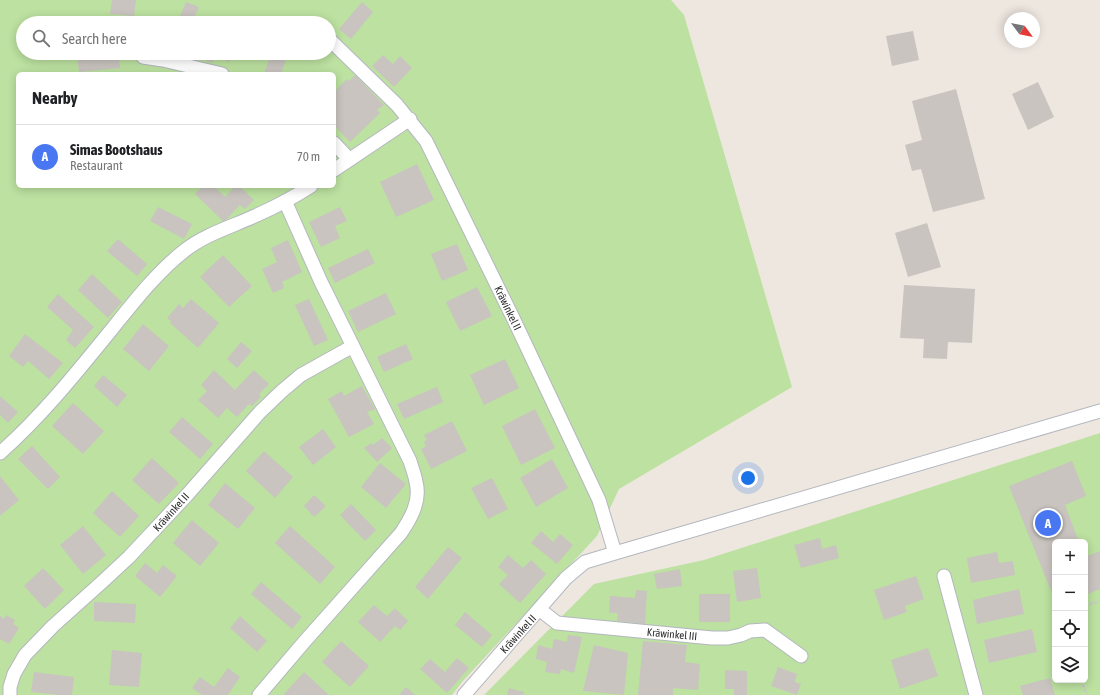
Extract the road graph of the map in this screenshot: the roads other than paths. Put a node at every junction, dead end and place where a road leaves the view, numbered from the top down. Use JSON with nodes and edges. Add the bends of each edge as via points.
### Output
{"nodes":[{"id":1,"x":336,"y":47,"type":"edge"},
{"id":2,"x":163,"y":60,"type":"edge"},
{"id":3,"x":214,"y":72,"type":"edge"},
{"id":4,"x":410,"y":119,"type":"junction"},
{"id":5,"x":336,"y":145,"type":"edge"},
{"id":6,"x":349,"y":159,"type":"junction"},
{"id":7,"x":336,"y":169,"type":"edge"},
{"id":8,"x":307,"y":188,"type":"edge"},
{"id":9,"x":284,"y":201,"type":"junction"},
{"id":10,"x":353,"y":346,"type":"junction"},
{"id":11,"x":1100,"y":411,"type":"edge"},
{"id":12,"x":0,"y":453,"type":"edge"},
{"id":13,"x":615,"y":553,"type":"junction"},
{"id":14,"x":944,"y":576,"type":"dead end"},
{"id":15,"x":539,"y":609,"type":"junction"},
{"id":16,"x":801,"y":656,"type":"dead end"},
{"id":17,"x":10,"y":695,"type":"edge"},
{"id":18,"x":259,"y":695,"type":"edge"},
{"id":19,"x":464,"y":695,"type":"edge"},
{"id":20,"x":976,"y":695,"type":"edge"}],
"edges":[{"from":1,"to":4,"type":"lane","name":"Kräwinkel II"},
{"from":2,"to":3,"type":"lane"},
{"from":4,"to":6,"type":"lane"},
{"from":4,"to":13,"type":"lane","name":"Kräwinkel II","via":[[426,141],[599,500]]},
{"from":5,"to":6,"type":"lane"},
{"from":6,"to":7,"type":"lane"},
{"from":8,"to":9,"type":"lane"},
{"from":9,"to":10,"type":"lane"},
{"from":9,"to":12,"type":"lane","via":[[184,250],[133,304],[28,426]]},
{"from":10,"to":17,"type":"lane","name":"Kräwinkel II","via":[[301,375],[260,412],[134,552],[25,655],[14,674]]},
{"from":10,"to":18,"type":"lane","via":[[410,461],[418,492],[416,503],[401,533]]},
{"from":11,"to":13,"type":"lane","name":"Kräwinkel II"},
{"from":13,"to":15,"type":"lane","name":"Kräwinkel II","via":[[585,562],[566,578]]},
{"from":14,"to":20,"type":"lane"},
{"from":15,"to":16,"type":"lane","name":"Kräwinkel III","via":[[557,623],[712,638],[728,638],[750,631],[765,630]]},
{"from":15,"to":19,"type":"lane","name":"Kräwinkel II"}]}
